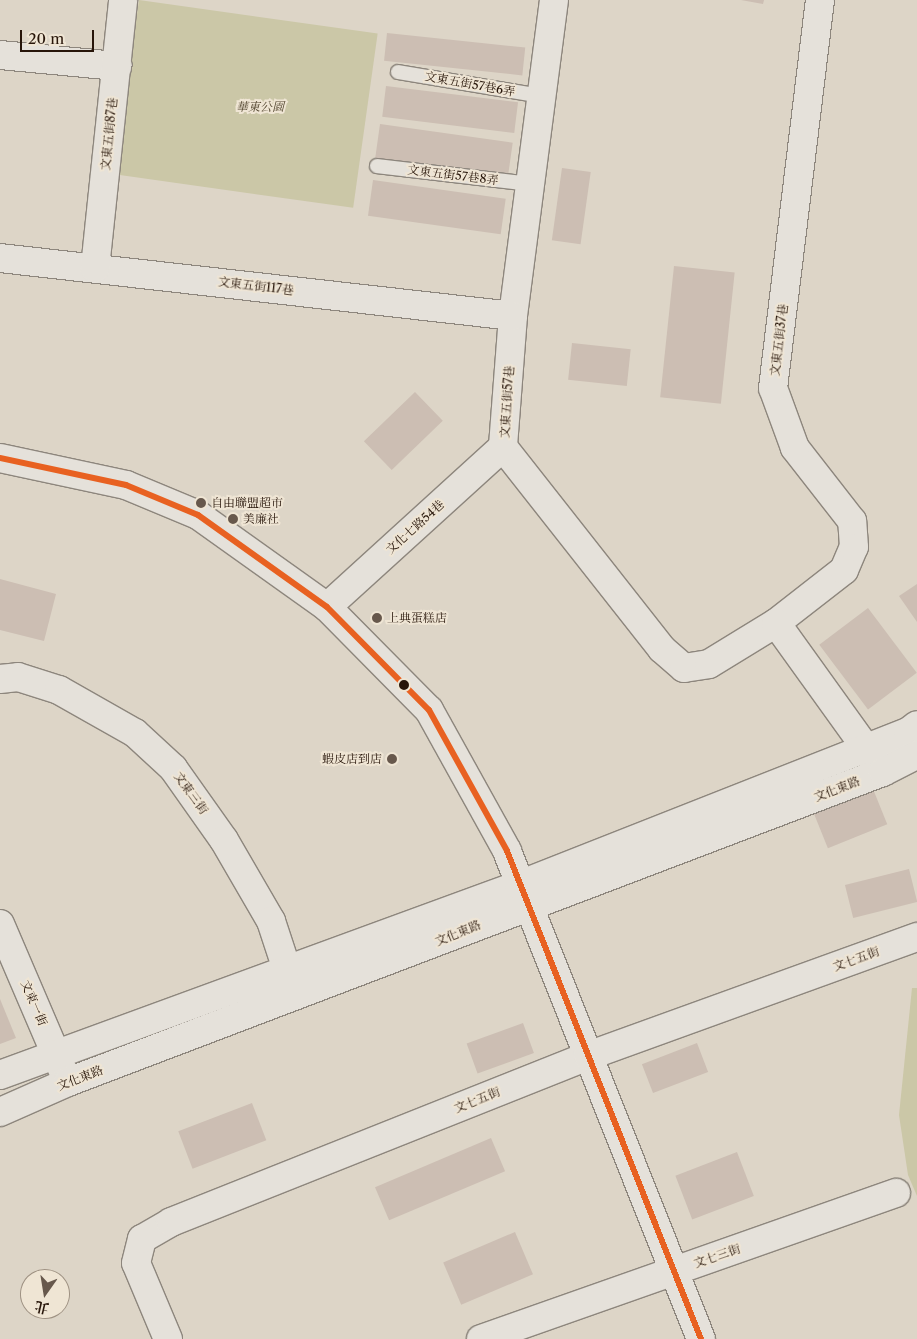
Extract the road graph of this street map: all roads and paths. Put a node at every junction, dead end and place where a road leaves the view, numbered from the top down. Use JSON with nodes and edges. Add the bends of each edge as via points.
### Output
{"nodes":[{"id":1,"x":124,"y":0,"type":"edge"},
{"id":2,"x":554,"y":0,"type":"edge"},
{"id":3,"x":820,"y":0,"type":"edge"},
{"id":4,"x":0,"y":55,"type":"edge"},
{"id":5,"x":117,"y":66,"type":"junction"},
{"id":6,"x":398,"y":72,"type":"dead end"},
{"id":7,"x":541,"y":96,"type":"junction"},
{"id":8,"x":377,"y":166,"type":"dead end"},
{"id":9,"x":530,"y":184,"type":"junction"},
{"id":10,"x":0,"y":258,"type":"edge"},
{"id":11,"x":95,"y":268,"type":"junction"},
{"id":12,"x":513,"y":316,"type":"junction"},
{"id":13,"x":503,"y":447,"type":"junction"},
{"id":14,"x":0,"y":458,"type":"edge"},
{"id":15,"x":327,"y":607,"type":"junction"},
{"id":16,"x":776,"y":623,"type":"junction"},
{"id":17,"x":0,"y":679,"type":"edge"},
{"id":18,"x":917,"y":725,"type":"edge"},
{"id":19,"x":867,"y":748,"type":"junction"},
{"id":20,"x":917,"y":755,"type":"edge"},
{"id":21,"x":883,"y":772,"type":"junction"},
{"id":22,"x":524,"y":895,"type":"junction"},
{"id":23,"x":0,"y":924,"type":"edge"},
{"id":24,"x":917,"y":937,"type":"edge"},
{"id":25,"x":286,"y":972,"type":"junction"},
{"id":26,"x":296,"y":997,"type":"junction"},
{"id":27,"x":55,"y":1053,"type":"junction"},
{"id":28,"x":588,"y":1056,"type":"junction"},
{"id":29,"x":0,"y":1075,"type":"edge"},
{"id":30,"x":68,"y":1082,"type":"junction"},
{"id":31,"x":0,"y":1112,"type":"edge"},
{"id":32,"x":896,"y":1193,"type":"dead end"},
{"id":33,"x":674,"y":1271,"type":"junction"},
{"id":34,"x":168,"y":1339,"type":"edge"},
{"id":35,"x":481,"y":1339,"type":"edge"},
{"id":36,"x":701,"y":1339,"type":"edge"}],
"edges":[{"from":1,"to":5,"type":"street","name":"文東五街87巷"},
{"from":2,"to":7,"type":"street","name":"文東五街57巷"},
{"from":3,"to":16,"type":"street","name":"文東五街37巷","via":[[773,388],[795,448],[852,521],[854,547],[844,570]]},
{"from":4,"to":5,"type":"street"},
{"from":5,"to":11,"type":"street","name":"文東五街87巷"},
{"from":6,"to":7,"type":"lane","name":"文東五街57巷6弄"},
{"from":7,"to":9,"type":"street","name":"文東五街57巷"},
{"from":8,"to":9,"type":"lane","name":"文東五街57巷8弄"},
{"from":9,"to":12,"type":"street","name":"文東五街57巷"},
{"from":10,"to":11,"type":"street","name":"文東五街117巷"},
{"from":11,"to":12,"type":"street","name":"文東五街117巷"},
{"from":12,"to":13,"type":"street","name":"文東五街57巷"},
{"from":13,"to":15,"type":"street","name":"文化七路54巷"},
{"from":13,"to":16,"type":"street","name":"文東五街57巷","via":[[662,649],[684,668],[709,664]]},
{"from":14,"to":15,"type":"street","via":[[126,484],[198,515]]},
{"from":15,"to":22,"type":"street","via":[[429,710],[507,851]]},
{"from":16,"to":19,"type":"street"},
{"from":17,"to":25,"type":"street","name":"文東三街","via":[[18,677],[59,690],[135,733],[173,768],[224,840],[271,921]]},
{"from":18,"to":19,"type":"street","name":"文化東路"},
{"from":19,"to":21,"type":"street"},
{"from":19,"to":22,"type":"street","name":"文化東路"},
{"from":20,"to":21,"type":"street","name":"文化東路"},
{"from":21,"to":22,"type":"street","name":"文化東路"},
{"from":22,"to":25,"type":"street","name":"文化東路"},
{"from":22,"to":26,"type":"street","name":"文化東路"},
{"from":22,"to":28,"type":"street"},
{"from":23,"to":27,"type":"street","name":"文東一街"},
{"from":24,"to":28,"type":"street","name":"文七五街"},
{"from":25,"to":26,"type":"street","name":"文東三街"},
{"from":25,"to":27,"type":"street","name":"文化東路"},
{"from":26,"to":30,"type":"street","name":"文化東路"},
{"from":27,"to":29,"type":"street","name":"文化東路"},
{"from":27,"to":30,"type":"street","name":"文東一街"},
{"from":28,"to":33,"type":"street"},
{"from":28,"to":34,"type":"street","name":"文七五街","via":[[171,1222],[142,1239],[136,1263]]},
{"from":30,"to":31,"type":"street","name":"文化東路"},
{"from":32,"to":33,"type":"street","name":"文七三街"},
{"from":33,"to":35,"type":"street","name":"文七三街"},
{"from":33,"to":36,"type":"street"}]}
